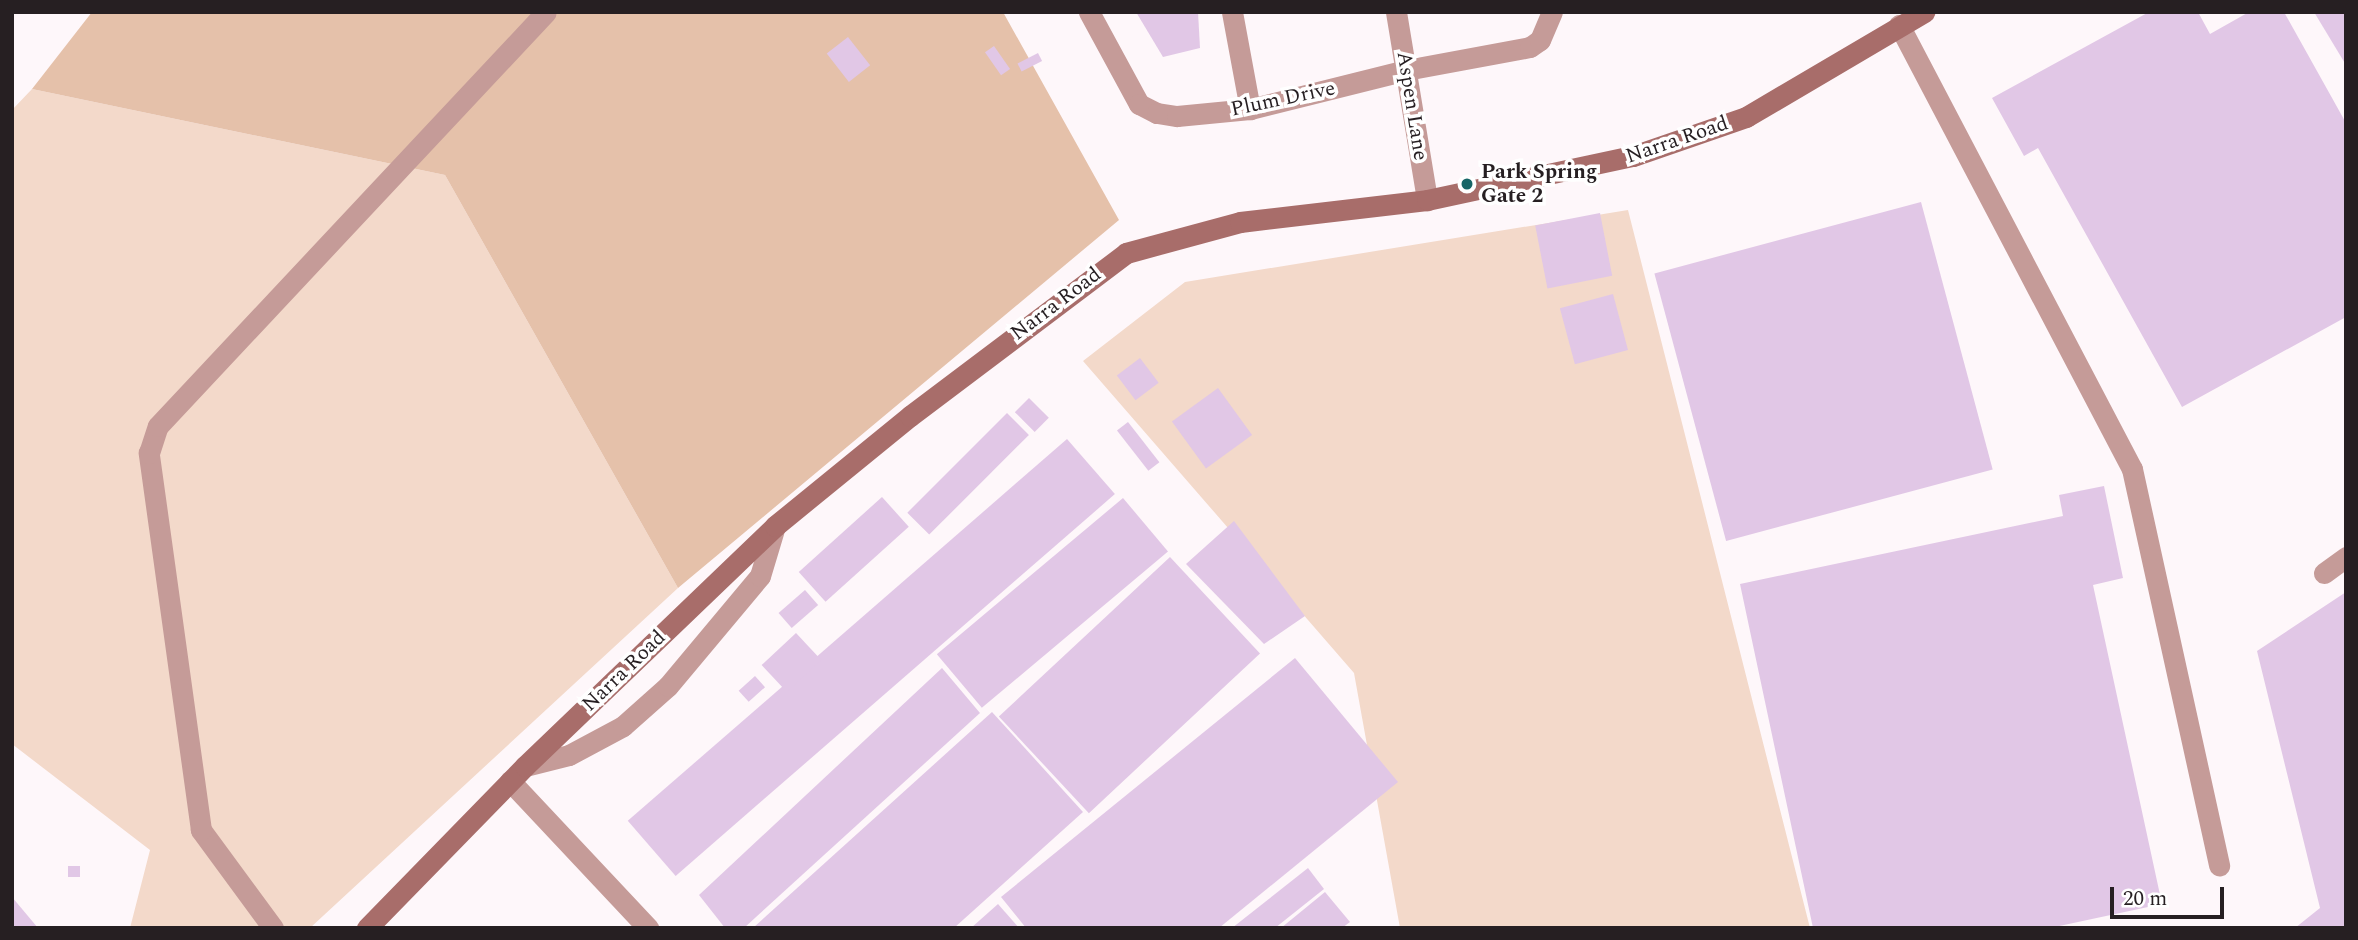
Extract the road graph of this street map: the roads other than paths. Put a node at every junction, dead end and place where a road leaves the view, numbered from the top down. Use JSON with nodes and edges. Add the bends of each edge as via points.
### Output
{"nodes":[{"id":1,"x":546,"y":12,"type":"edge"},
{"id":2,"x":1089,"y":12,"type":"edge"},
{"id":3,"x":1231,"y":12,"type":"edge"},
{"id":4,"x":1396,"y":12,"type":"edge"},
{"id":5,"x":1552,"y":12,"type":"edge"},
{"id":6,"x":1924,"y":12,"type":"edge"},
{"id":7,"x":1899,"y":25,"type":"junction"},
{"id":8,"x":1406,"y":70,"type":"junction"},
{"id":9,"x":1250,"y":109,"type":"junction"},
{"id":10,"x":1427,"y":200,"type":"junction"},
{"id":11,"x":775,"y":526,"type":"junction"},
{"id":12,"x":2346,"y":557,"type":"edge"},
{"id":13,"x":2324,"y":573,"type":"dead end"},
{"id":14,"x":518,"y":773,"type":"junction"},
{"id":15,"x":2219,"y":866,"type":"dead end"},
{"id":16,"x":273,"y":928,"type":"edge"},
{"id":17,"x":367,"y":928,"type":"edge"},
{"id":18,"x":649,"y":928,"type":"edge"}],
"edges":[{"from":1,"to":16,"type":"street","via":[[158,426],[149,453],[201,830]]},
{"from":2,"to":9,"type":"street","name":"Plum Drive","via":[[1139,104],[1177,116]]},
{"from":3,"to":9,"type":"street"},
{"from":4,"to":8,"type":"street","name":"Aspen Lane"},
{"from":5,"to":8,"type":"street","name":"Plum Drive","via":[[1540,40],[1530,47]]},
{"from":6,"to":7,"type":"street","name":"Narra Road"},
{"from":7,"to":10,"type":"street","name":"Narra Road","via":[[1746,117],[1633,156]]},
{"from":7,"to":15,"type":"street","via":[[2132,469]]},
{"from":8,"to":9,"type":"street","name":"Plum Drive"},
{"from":8,"to":10,"type":"street","name":"Aspen Lane"},
{"from":10,"to":11,"type":"street","name":"Narra Road","via":[[1240,222],[1126,253],[910,415]]},
{"from":11,"to":14,"type":"street","name":"Narra Road"},
{"from":11,"to":14,"type":"street","via":[[760,576],[668,686],[623,726],[569,755]]},
{"from":12,"to":13,"type":"street"},
{"from":14,"to":17,"type":"street","name":"Narra Road"},
{"from":14,"to":18,"type":"street"}]}
